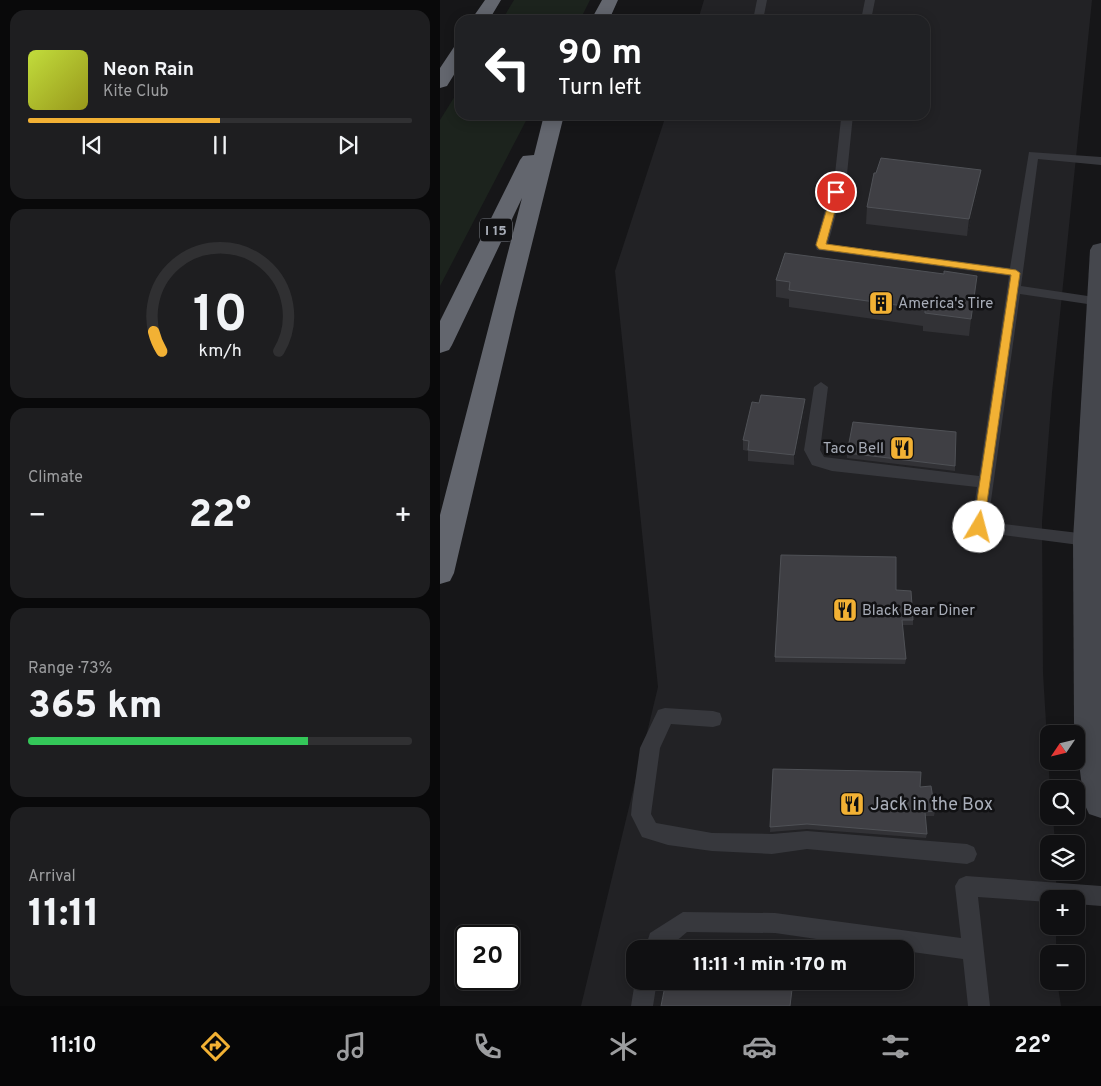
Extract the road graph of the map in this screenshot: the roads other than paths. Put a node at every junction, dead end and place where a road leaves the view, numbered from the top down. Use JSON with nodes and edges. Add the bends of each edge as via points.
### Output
{"nodes":[{"id":1,"x":493,"y":0,"type":"edge"},
{"id":2,"x":610,"y":0,"type":"edge"},
{"id":3,"x":762,"y":0,"type":"edge"},
{"id":4,"x":870,"y":0,"type":"edge"},
{"id":5,"x":483,"y":15,"type":"edge"},
{"id":6,"x":602,"y":15,"type":"edge"},
{"id":7,"x":759,"y":15,"type":"edge"},
{"id":8,"x":867,"y":15,"type":"edge"},
{"id":9,"x":451,"y":63,"type":"edge"},
{"id":10,"x":440,"y":82,"type":"edge"},
{"id":11,"x":551,"y":120,"type":"edge"},
{"id":12,"x":552,"y":120,"type":"edge"},
{"id":13,"x":846,"y":120,"type":"edge"},
{"id":14,"x":1101,"y":161,"type":"edge"},
{"id":15,"x":1101,"y":250,"type":"edge"},
{"id":16,"x":1016,"y":273,"type":"junction"},
{"id":17,"x":1013,"y":290,"type":"junction"},
{"id":18,"x":1099,"y":302,"type":"edge"},
{"id":19,"x":440,"y":345,"type":"edge"},
{"id":20,"x":821,"y":387,"type":"dead end"},
{"id":21,"x":985,"y":482,"type":"junction"},
{"id":22,"x":1087,"y":540,"type":"junction"},
{"id":23,"x":440,"y":573,"type":"edge"},
{"id":24,"x":713,"y":719,"type":"dead end"},
{"id":25,"x":1101,"y":803,"type":"edge"},
{"id":26,"x":967,"y":854,"type":"dead end"},
{"id":27,"x":1101,"y":896,"type":"edge"},
{"id":28,"x":659,"y":940,"type":"edge"},
{"id":29,"x":900,"y":940,"type":"edge"},
{"id":30,"x":914,"y":942,"type":"edge"},
{"id":31,"x":973,"y":950,"type":"junction"},
{"id":32,"x":645,"y":990,"type":"edge"},
{"id":33,"x":642,"y":1006,"type":"edge"},
{"id":34,"x":979,"y":1006,"type":"edge"}],
"edges":[{"from":1,"to":5,"type":"highway"},
{"from":2,"to":6,"type":"highway"},
{"from":3,"to":7,"type":"lane"},
{"from":4,"to":8,"type":"lane"},
{"from":9,"to":10,"type":"highway"},
{"from":11,"to":19,"type":"highway","number":"I 15"},
{"from":12,"to":23,"type":"highway"},
{"from":13,"to":16,"type":"lane","via":[[841,174],[822,247]]},
{"from":14,"to":16,"type":"lane","via":[[1033,155]]},
{"from":15,"to":18,"type":"main road"},
{"from":16,"to":17,"type":"lane"},
{"from":17,"to":18,"type":"lane"},
{"from":17,"to":21,"type":"lane"},
{"from":18,"to":22,"type":"main road"},
{"from":20,"to":21,"type":"lane","via":[[812,450],[818,462]]},
{"from":21,"to":22,"type":"lane","via":[[979,527]]},
{"from":22,"to":25,"type":"main road","via":[[1090,723]]},
{"from":24,"to":26,"type":"lane","via":[[665,716],[650,748],[642,804],[641,815],[649,830],[712,842],[772,844],[807,840]]},
{"from":27,"to":31,"type":"lane","via":[[966,886]]},
{"from":28,"to":29,"type":"lane","via":[[683,922],[775,923]]},
{"from":30,"to":31,"type":"lane"},
{"from":31,"to":34,"type":"lane"},
{"from":32,"to":33,"type":"lane"}]}
